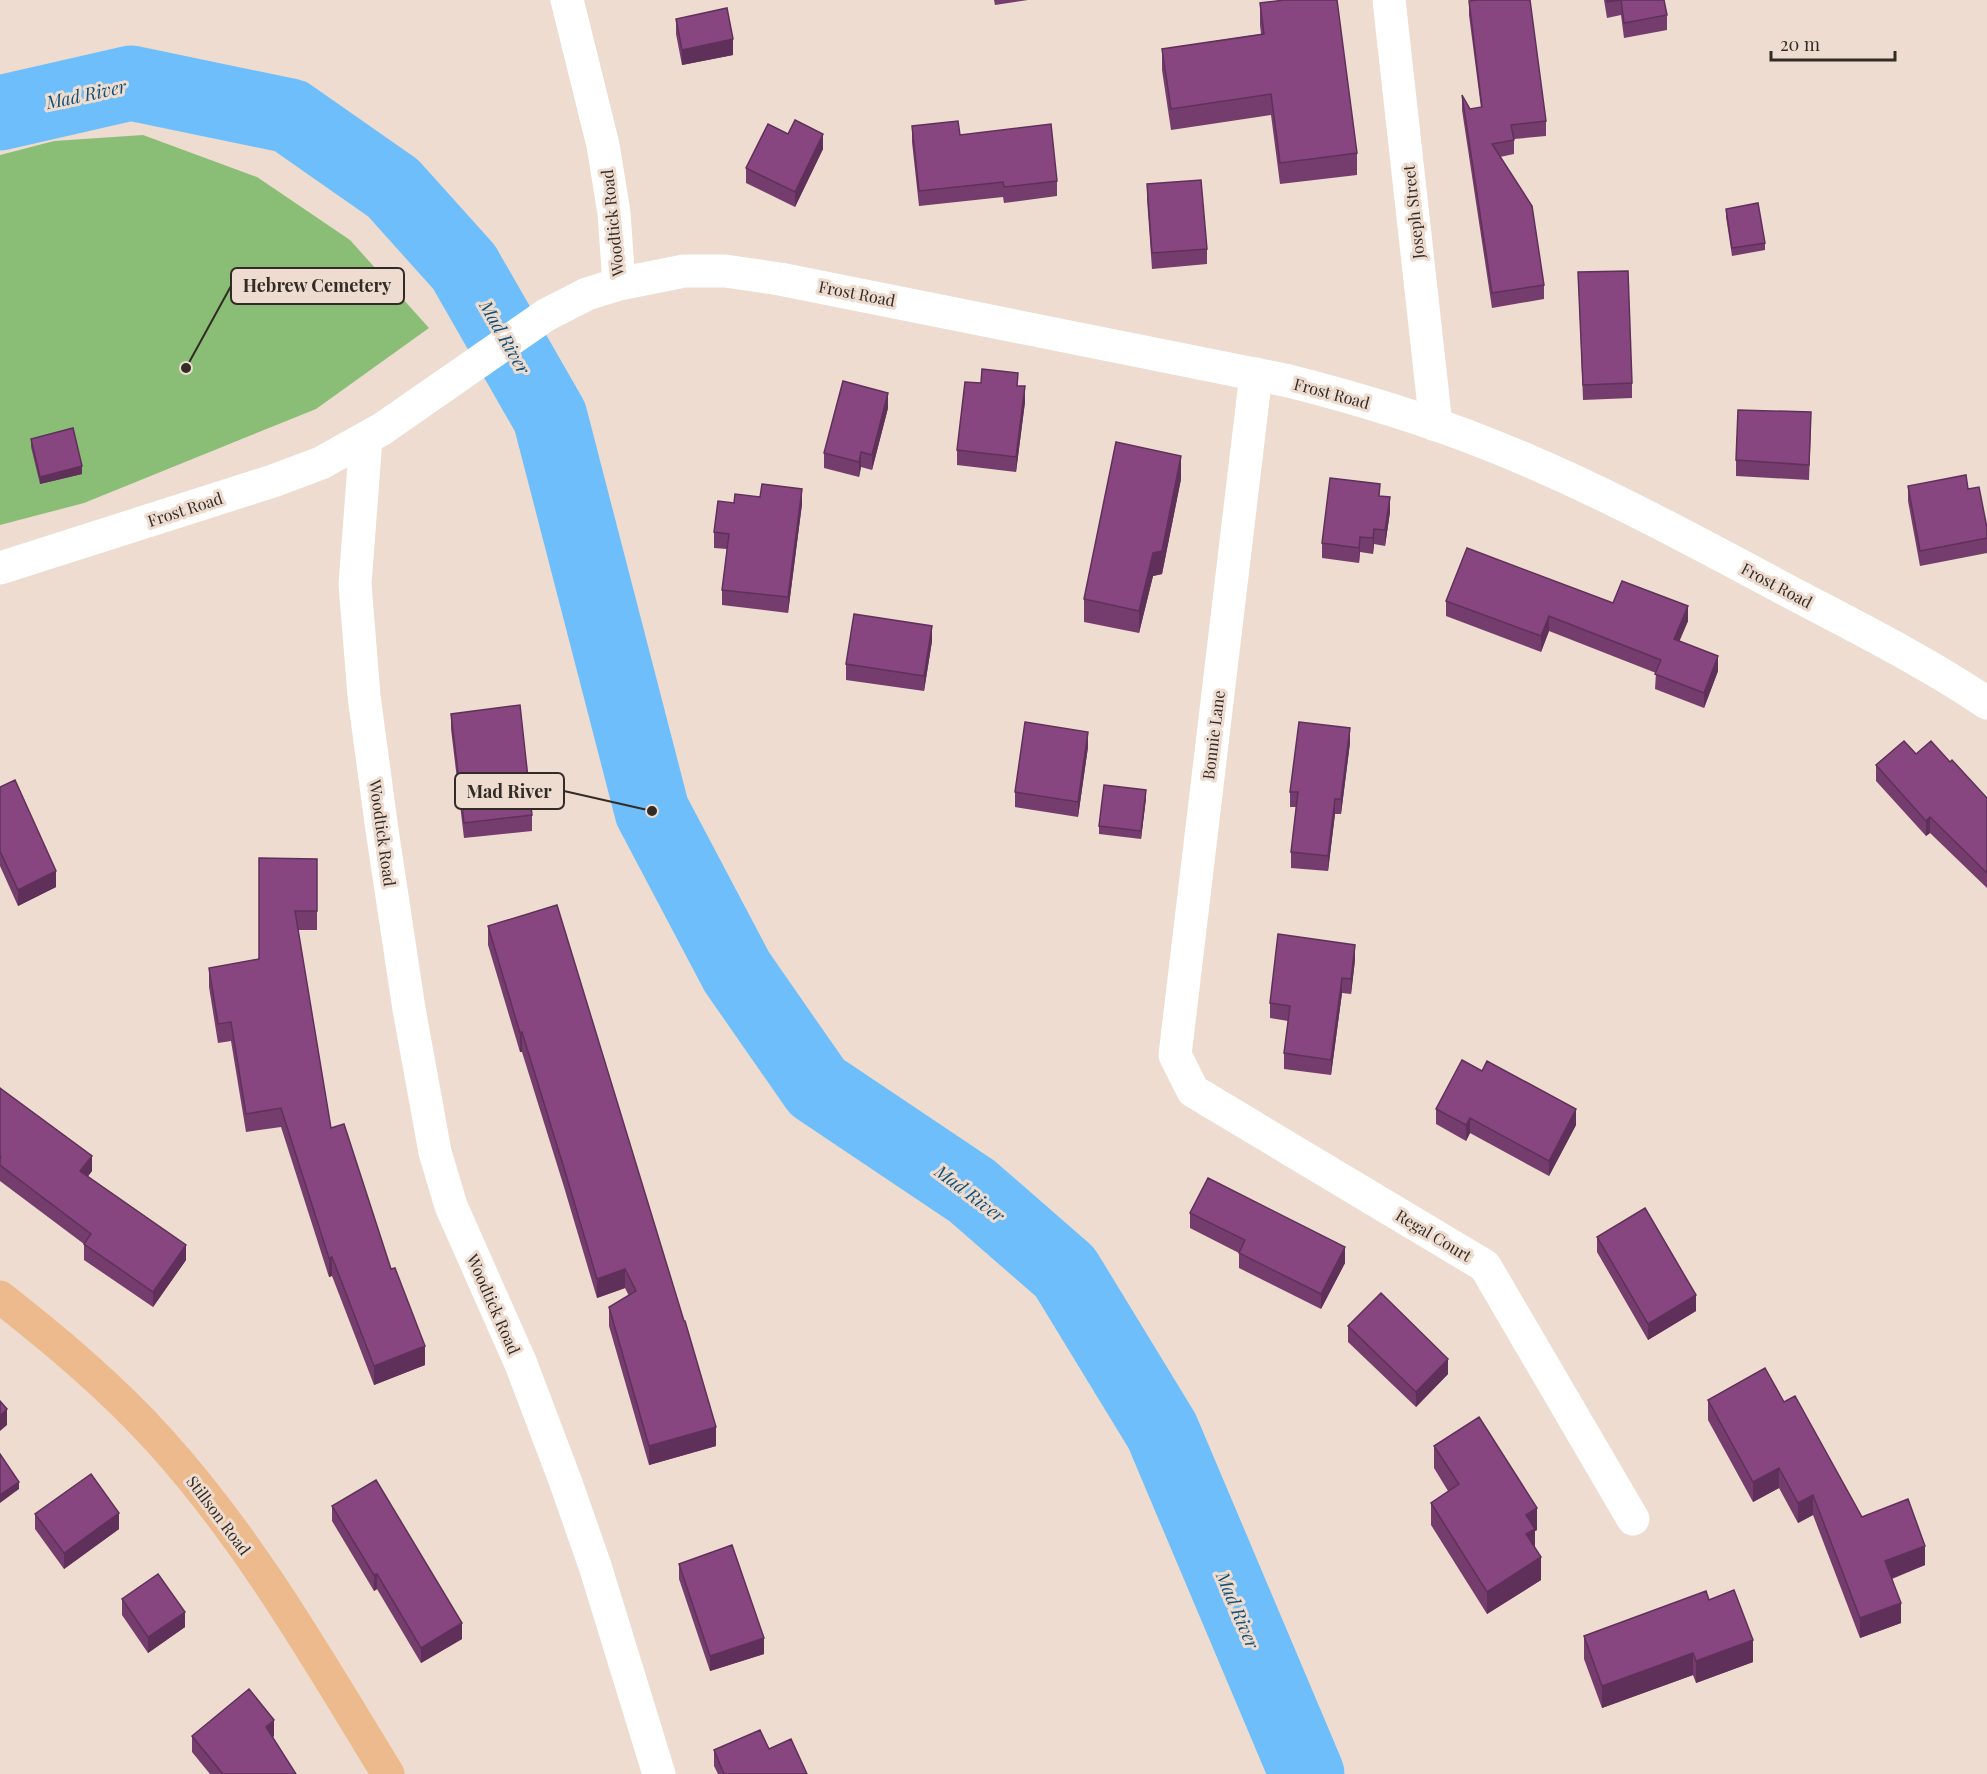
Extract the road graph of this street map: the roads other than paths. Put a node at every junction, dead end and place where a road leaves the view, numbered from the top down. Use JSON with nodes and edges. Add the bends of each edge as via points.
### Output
{"nodes":[{"id":1,"x":567,"y":0,"type":"edge"},
{"id":2,"x":1389,"y":0,"type":"edge"},
{"id":3,"x":619,"y":284,"type":"junction"},
{"id":4,"x":1256,"y":374,"type":"junction"},
{"id":5,"x":1436,"y":425,"type":"junction"},
{"id":6,"x":366,"y":439,"type":"junction"},
{"id":7,"x":0,"y":568,"type":"edge"},
{"id":8,"x":1987,"y":703,"type":"edge"},
{"id":9,"x":1193,"y":1091,"type":"joint"},
{"id":10,"x":0,"y":1298,"type":"edge"},
{"id":11,"x":1633,"y":1519,"type":"dead end"},
{"id":12,"x":388,"y":1774,"type":"edge"},
{"id":13,"x":659,"y":1774,"type":"edge"}],
"edges":[{"from":1,"to":3,"type":"main road","name":"Woodtick Road","via":[[603,145],[614,213]]},
{"from":2,"to":5,"type":"main road","name":"Joseph Street"},
{"from":3,"to":4,"type":"main road","name":"Frost Road","via":[[684,272],[725,271]]},
{"from":3,"to":6,"type":"main road","name":"Woodtick Road","via":[[587,294],[546,315]]},
{"from":4,"to":5,"type":"main road","name":"Frost Road","via":[[1351,397]]},
{"from":4,"to":9,"type":"main road","name":"Bonnie Lane","via":[[1174,1055]]},
{"from":5,"to":8,"type":"main road","name":"Frost Road","via":[[1548,470],[1649,519],[1896,649]]},
{"from":6,"to":7,"type":"main road","name":"Frost Road","via":[[281,478]]},
{"from":6,"to":13,"type":"main road","name":"Woodtick Road","via":[[356,573],[357,621],[382,830],[428,1116],[451,1206],[521,1364],[567,1483]]},
{"from":9,"to":11,"type":"main road","name":"Regal Court","via":[[1485,1266]]},
{"from":10,"to":12,"type":"main road","name":"Stillson Road","via":[[99,1379],[188,1474],[280,1599]]}]}
